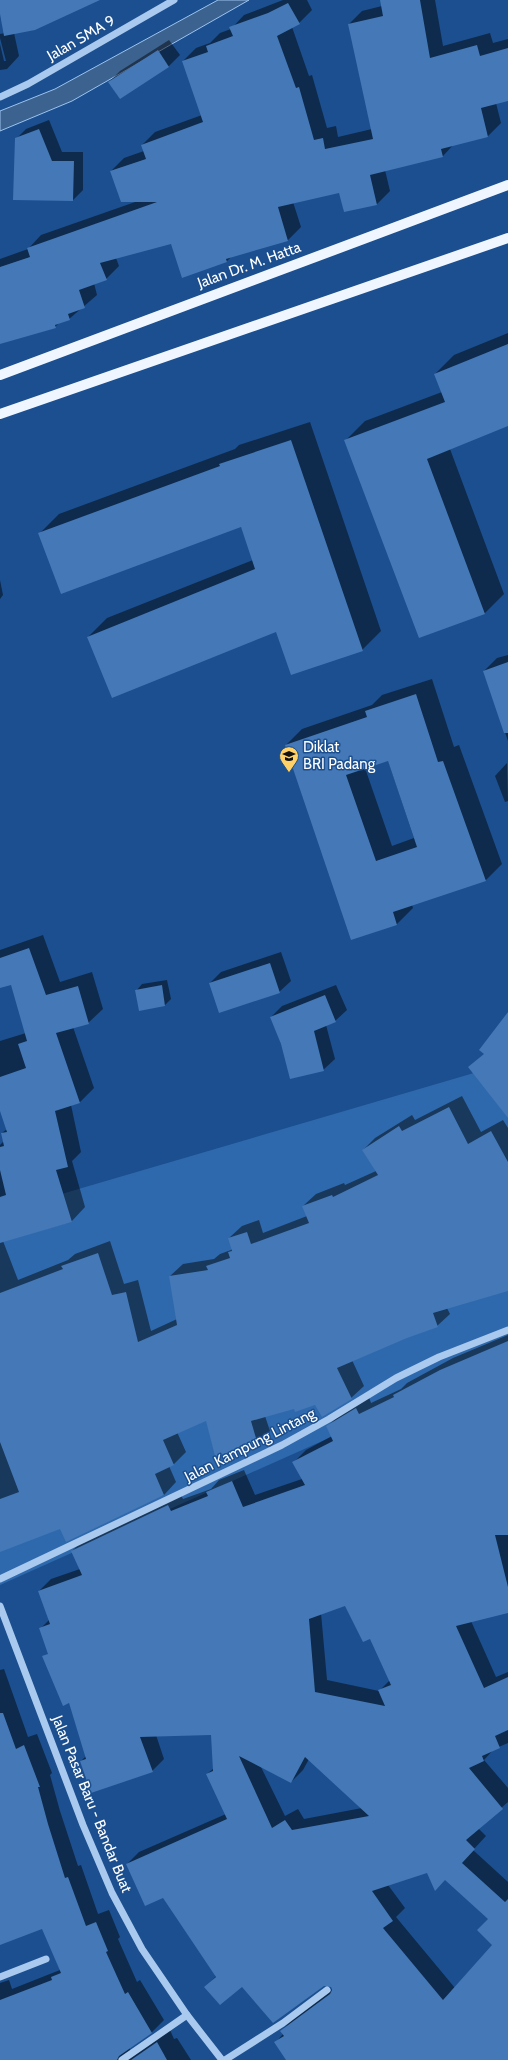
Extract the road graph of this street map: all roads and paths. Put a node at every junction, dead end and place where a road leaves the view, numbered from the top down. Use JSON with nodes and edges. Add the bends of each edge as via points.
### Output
{"nodes":[{"id":1,"x":174,"y":0,"type":"edge"},
{"id":2,"x":0,"y":98,"type":"edge"},
{"id":3,"x":508,"y":185,"type":"edge"},
{"id":4,"x":508,"y":238,"type":"edge"},
{"id":5,"x":0,"y":375,"type":"edge"},
{"id":6,"x":0,"y":414,"type":"edge"},
{"id":7,"x":508,"y":1330,"type":"edge"},
{"id":8,"x":0,"y":1579,"type":"edge"},
{"id":9,"x":0,"y":1606,"type":"edge"},
{"id":10,"x":46,"y":1959,"type":"dead end"},
{"id":11,"x":0,"y":1977,"type":"edge"},
{"id":12,"x":327,"y":1990,"type":"dead end"},
{"id":13,"x":187,"y":2015,"type":"junction"},
{"id":14,"x":122,"y":2060,"type":"edge"},
{"id":15,"x":222,"y":2060,"type":"edge"},
{"id":16,"x":225,"y":2060,"type":"edge"}],
"edges":[{"from":1,"to":2,"type":"street","name":"Jalan SMA 9"},
{"from":3,"to":5,"type":"main road","name":"Jalan Dr. M. Hatta"},
{"from":4,"to":6,"type":"main road"},
{"from":7,"to":8,"type":"street","name":"Jalan Kampung Lintang","via":[[438,1357],[396,1378],[282,1445]]},
{"from":9,"to":13,"type":"street","name":"Jalan Pasar Baru - Bandar Buat","via":[[82,1825],[112,1892],[142,1949]]},
{"from":10,"to":11,"type":"street"},
{"from":12,"to":16,"type":"street","via":[[283,2023]]},
{"from":13,"to":14,"type":"street"},
{"from":13,"to":15,"type":"street","name":"Jalan Pasar Baru - Bandar Buat"}]}
